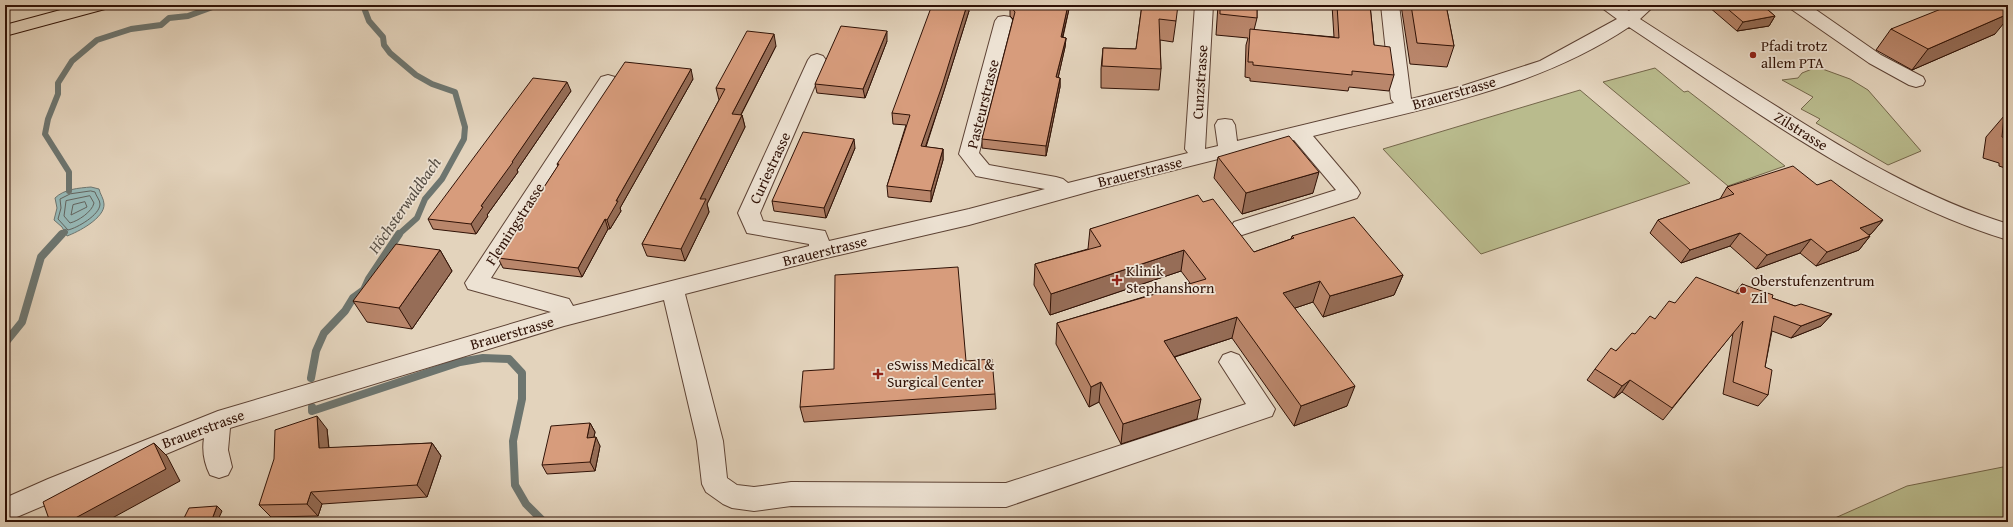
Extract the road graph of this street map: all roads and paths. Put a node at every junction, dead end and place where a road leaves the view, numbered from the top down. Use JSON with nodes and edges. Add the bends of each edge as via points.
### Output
{"nodes":[{"id":1,"x":99,"y":5,"type":"edge"},
{"id":2,"x":1204,"y":5,"type":"edge"},
{"id":3,"x":1390,"y":5,"type":"edge"},
{"id":4,"x":1607,"y":5,"type":"edge"},
{"id":5,"x":1646,"y":5,"type":"edge"},
{"id":6,"x":1797,"y":5,"type":"edge"},
{"id":7,"x":1996,"y":5,"type":"edge"},
{"id":8,"x":2008,"y":6,"type":"edge"},
{"id":9,"x":1629,"y":19,"type":"junction"},
{"id":10,"x":1004,"y":21,"type":"dead end"},
{"id":11,"x":5,"y":31,"type":"edge"},
{"id":12,"x":817,"y":60,"type":"dead end"},
{"id":13,"x":608,"y":81,"type":"dead end"},
{"id":14,"x":1916,"y":81,"type":"dead end"},
{"id":15,"x":1402,"y":99,"type":"dead end"},
{"id":16,"x":1225,"y":124,"type":"dead end"},
{"id":17,"x":1300,"y":134,"type":"junction"},
{"id":18,"x":1229,"y":151,"type":"junction"},
{"id":19,"x":1201,"y":158,"type":"junction"},
{"id":20,"x":1064,"y":191,"type":"junction"},
{"id":21,"x":1242,"y":227,"type":"dead end"},
{"id":22,"x":2008,"y":232,"type":"edge"},
{"id":23,"x":822,"y":251,"type":"junction"},
{"id":24,"x":673,"y":290,"type":"junction"},
{"id":25,"x":564,"y":317,"type":"junction"},
{"id":26,"x":1231,"y":362,"type":"dead end"},
{"id":27,"x":218,"y":422,"type":"junction"},
{"id":28,"x":219,"y":467,"type":"dead end"},
{"id":29,"x":5,"y":511,"type":"edge"}],
"edges":[{"from":1,"to":11,"type":"main road"},
{"from":2,"to":19,"type":"street","name":"Cunzstrasse","via":[[1195,149]]},
{"from":3,"to":15,"type":"street"},
{"from":4,"to":9,"type":"street","name":"Zilstrasse"},
{"from":5,"to":9,"type":"street","name":"Brauerstrasse"},
{"from":6,"to":14,"type":"street","via":[[1875,59]]},
{"from":7,"to":8,"type":"street"},
{"from":9,"to":17,"type":"street","name":"Brauerstrasse","via":[[1548,65],[1464,92]]},
{"from":9,"to":22,"type":"street","name":"Zilstrasse","via":[[1853,164],[1946,210]]},
{"from":10,"to":20,"type":"street","name":"Pasteurstrasse","via":[[969,154],[983,171],[1056,184]]},
{"from":12,"to":23,"type":"street","name":"Curiestrasse","via":[[749,213],[755,228],[817,237]]},
{"from":13,"to":25,"type":"street","name":"Flemingstrasse","via":[[476,283],[561,305]]},
{"from":16,"to":18,"type":"street"},
{"from":17,"to":18,"type":"street","name":"Brauerstrasse"},
{"from":17,"to":21,"type":"street","via":[[1350,193]]},
{"from":18,"to":19,"type":"street","name":"Brauerstrasse"},
{"from":19,"to":20,"type":"street","name":"Brauerstrasse"},
{"from":20,"to":23,"type":"street","name":"Brauerstrasse","via":[[969,217]]},
{"from":23,"to":24,"type":"street","name":"Brauerstrasse"},
{"from":24,"to":25,"type":"street","name":"Brauerstrasse"},
{"from":24,"to":26,"type":"street","via":[[710,441],[715,484],[732,496],[754,499],[792,494],[1006,495],[1263,409]]},
{"from":25,"to":27,"type":"street","name":"Brauerstrasse"},
{"from":27,"to":28,"type":"street","via":[[215,450]]},
{"from":27,"to":29,"type":"street","name":"Brauerstrasse","via":[[57,486]]}]}
